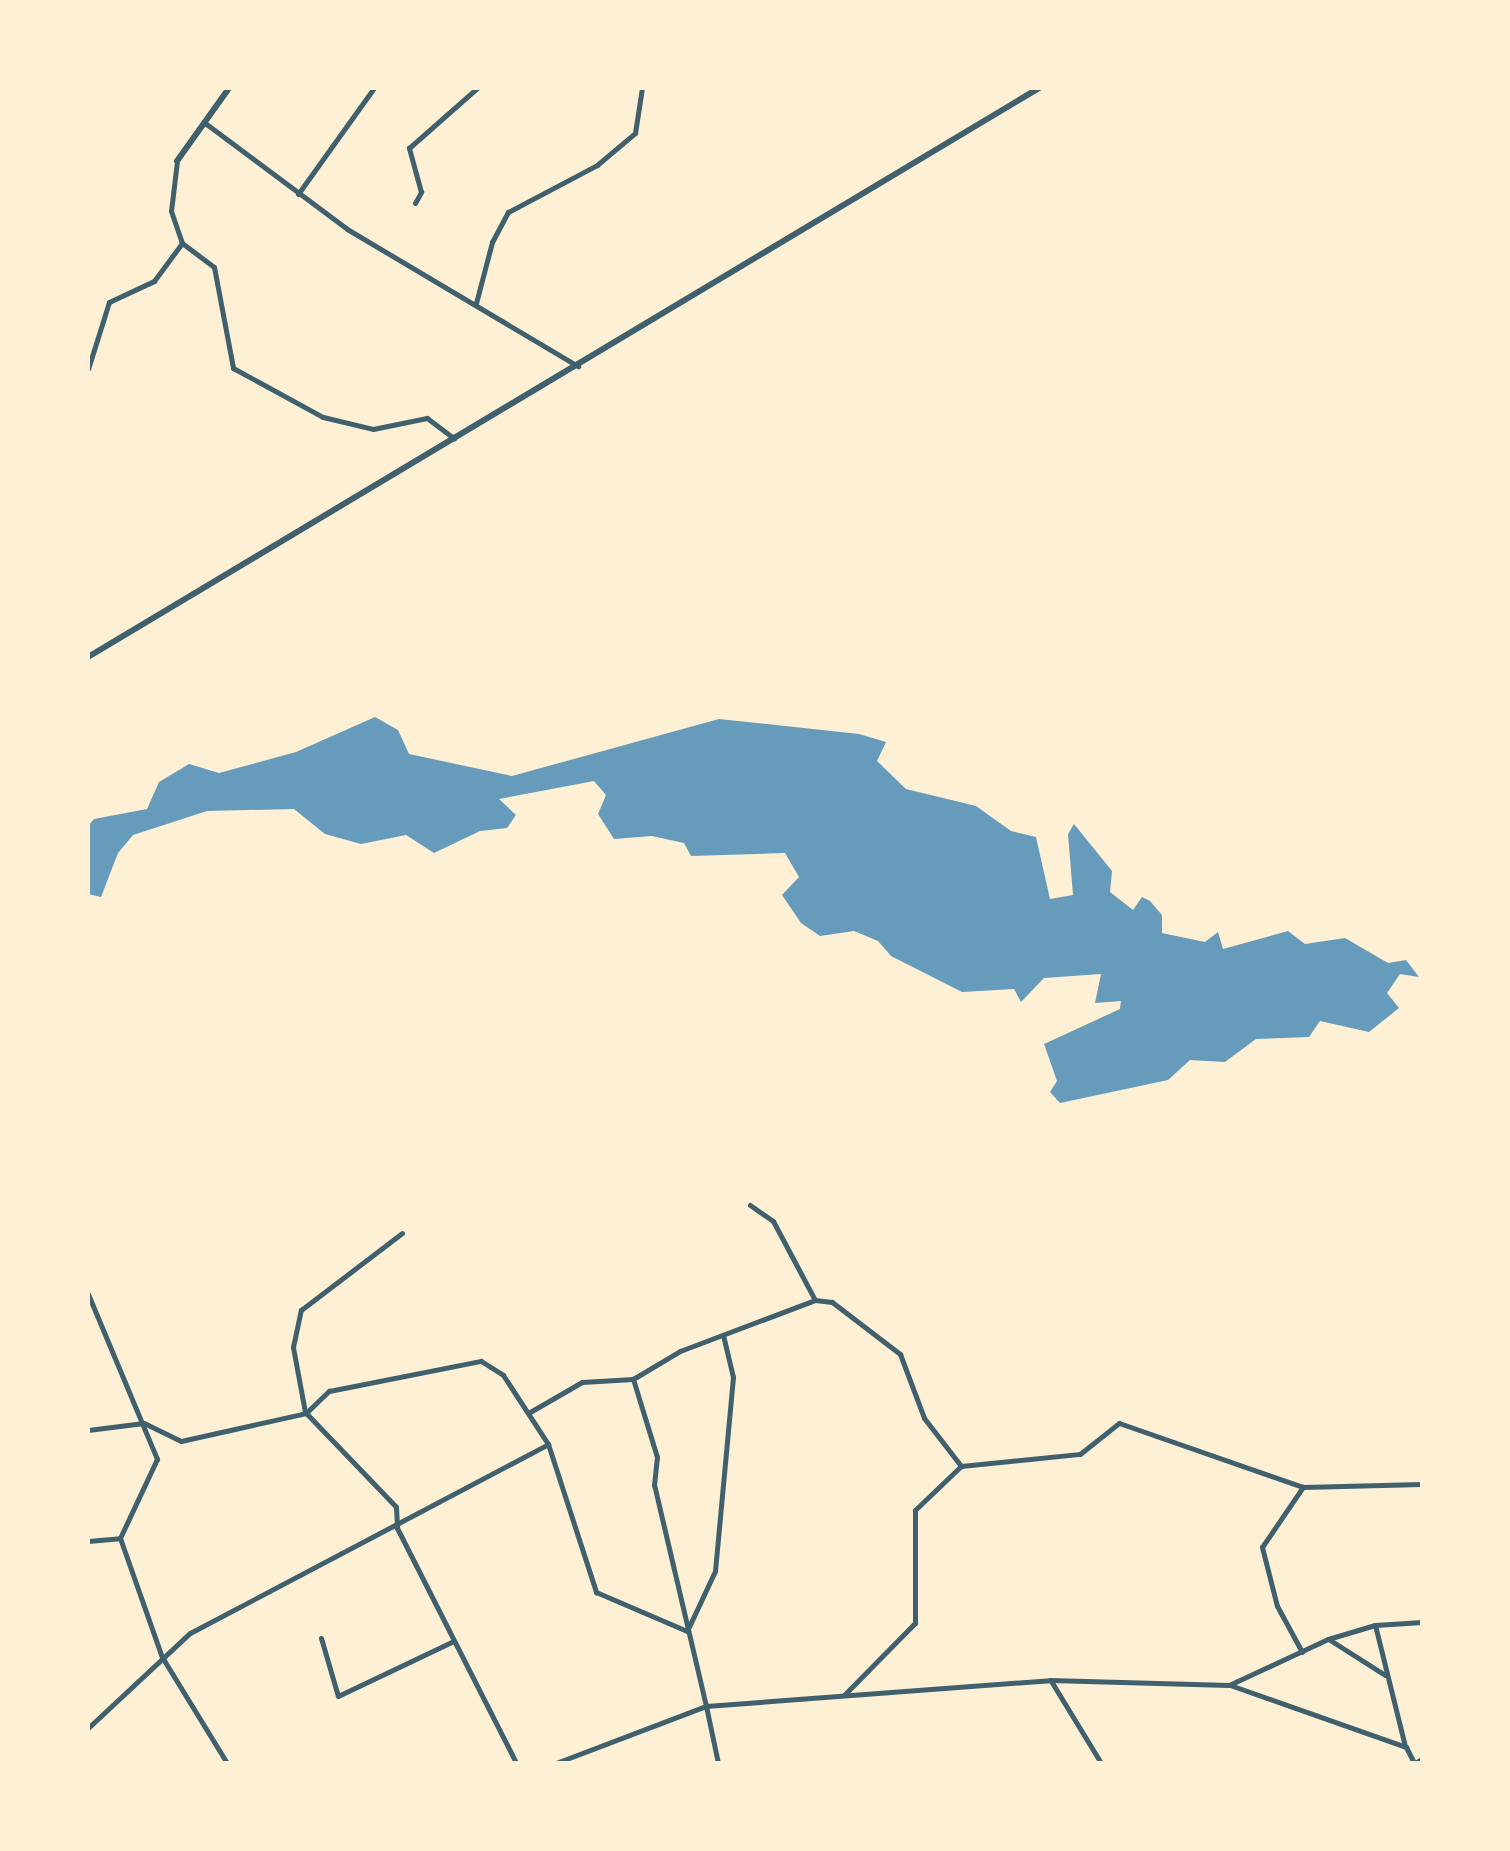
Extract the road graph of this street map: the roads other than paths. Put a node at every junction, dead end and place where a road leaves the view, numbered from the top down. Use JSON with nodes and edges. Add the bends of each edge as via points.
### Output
{"nodes":[{"id":1,"x":229,"y":88,"type":"edge"},
{"id":2,"x":374,"y":88,"type":"edge"},
{"id":3,"x":477,"y":88,"type":"edge"},
{"id":4,"x":642,"y":88,"type":"edge"},
{"id":5,"x":1039,"y":88,"type":"edge"},
{"id":6,"x":205,"y":123,"type":"junction"},
{"id":7,"x":177,"y":161,"type":"joint"},
{"id":8,"x":298,"y":194,"type":"junction"},
{"id":9,"x":415,"y":203,"type":"dead end"},
{"id":10,"x":182,"y":243,"type":"junction"},
{"id":11,"x":476,"y":303,"type":"junction"},
{"id":12,"x":578,"y":366,"type":"junction"},
{"id":13,"x":88,"y":369,"type":"edge"},
{"id":14,"x":455,"y":439,"type":"junction"},
{"id":15,"x":88,"y":657,"type":"edge"},
{"id":16,"x":750,"y":1205,"type":"dead end"},
{"id":17,"x":402,"y":1233,"type":"dead end"},
{"id":18,"x":88,"y":1294,"type":"edge"},
{"id":19,"x":815,"y":1300,"type":"junction"},
{"id":20,"x":723,"y":1335,"type":"junction"},
{"id":21,"x":633,"y":1379,"type":"junction"},
{"id":22,"x":530,"y":1412,"type":"junction"},
{"id":23,"x":306,"y":1413,"type":"junction"},
{"id":24,"x":144,"y":1423,"type":"junction"},
{"id":25,"x":88,"y":1430,"type":"edge"},
{"id":26,"x":548,"y":1444,"type":"junction"},
{"id":27,"x":961,"y":1466,"type":"junction"},
{"id":28,"x":1422,"y":1484,"type":"edge"},
{"id":29,"x":1303,"y":1487,"type":"junction"},
{"id":30,"x":397,"y":1528,"type":"junction"},
{"id":31,"x":120,"y":1538,"type":"junction"},
{"id":32,"x":88,"y":1541,"type":"edge"},
{"id":33,"x":1422,"y":1622,"type":"edge"},
{"id":34,"x":1375,"y":1625,"type":"junction"},
{"id":35,"x":687,"y":1631,"type":"junction"},
{"id":36,"x":321,"y":1638,"type":"dead end"},
{"id":37,"x":1328,"y":1639,"type":"junction"},
{"id":38,"x":454,"y":1641,"type":"junction"},
{"id":39,"x":1302,"y":1652,"type":"junction"},
{"id":40,"x":162,"y":1657,"type":"junction"},
{"id":41,"x":1386,"y":1676,"type":"junction"},
{"id":42,"x":1050,"y":1680,"type":"junction"},
{"id":43,"x":1229,"y":1685,"type":"junction"},
{"id":44,"x":844,"y":1695,"type":"junction"},
{"id":45,"x":706,"y":1706,"type":"junction"},
{"id":46,"x":88,"y":1728,"type":"edge"},
{"id":47,"x":1406,"y":1747,"type":"junction"},
{"id":48,"x":1422,"y":1759,"type":"edge"},
{"id":49,"x":227,"y":1763,"type":"edge"},
{"id":50,"x":516,"y":1763,"type":"edge"},
{"id":51,"x":556,"y":1763,"type":"edge"},
{"id":52,"x":718,"y":1763,"type":"edge"},
{"id":53,"x":1101,"y":1763,"type":"edge"},
{"id":54,"x":1414,"y":1763,"type":"edge"}],
"edges":[{"from":1,"to":6,"type":"street"},
{"from":2,"to":8,"type":"street"},
{"from":3,"to":9,"type":"street","via":[[409,148],[421,192]]},
{"from":4,"to":11,"type":"street","via":[[635,133],[597,165],[508,212],[492,242]]},
{"from":5,"to":12,"type":"street"},
{"from":6,"to":7,"type":"street"},
{"from":6,"to":8,"type":"street"},
{"from":7,"to":10,"type":"street","via":[[171,211]]},
{"from":8,"to":11,"type":"street","via":[[347,229]]},
{"from":10,"to":13,"type":"street","via":[[154,281],[109,302]]},
{"from":10,"to":14,"type":"street","via":[[214,267],[233,368],[323,417],[373,429],[427,418]]},
{"from":11,"to":12,"type":"street"},
{"from":12,"to":14,"type":"street"},
{"from":14,"to":15,"type":"street"},
{"from":16,"to":19,"type":"street","via":[[773,1221]]},
{"from":17,"to":23,"type":"street","via":[[301,1310],[293,1347]]},
{"from":18,"to":24,"type":"street"},
{"from":19,"to":20,"type":"street"},
{"from":19,"to":27,"type":"street","via":[[832,1302],[900,1354],[924,1418]]},
{"from":20,"to":21,"type":"street"},
{"from":20,"to":35,"type":"street","via":[[733,1377],[715,1571]]},
{"from":21,"to":22,"type":"street","via":[[582,1382]]},
{"from":21,"to":35,"type":"street","via":[[657,1457],[654,1485]]},
{"from":22,"to":23,"type":"street","via":[[481,1361],[329,1391]]},
{"from":22,"to":26,"type":"street"},
{"from":23,"to":24,"type":"street","via":[[181,1441]]},
{"from":23,"to":30,"type":"street","via":[[396,1507]]},
{"from":24,"to":25,"type":"street"},
{"from":24,"to":31,"type":"street","via":[[157,1459]]},
{"from":26,"to":30,"type":"street"},
{"from":26,"to":35,"type":"street","via":[[596,1592]]},
{"from":27,"to":29,"type":"street","via":[[1080,1454],[1119,1423]]},
{"from":27,"to":44,"type":"street","via":[[915,1510],[915,1623]]},
{"from":28,"to":29,"type":"street"},
{"from":29,"to":39,"type":"street","via":[[1262,1547],[1277,1606]]},
{"from":30,"to":38,"type":"street"},
{"from":30,"to":40,"type":"street","via":[[190,1633]]},
{"from":31,"to":32,"type":"street"},
{"from":31,"to":40,"type":"street"},
{"from":33,"to":34,"type":"street"},
{"from":34,"to":37,"type":"street"},
{"from":34,"to":41,"type":"street"},
{"from":35,"to":45,"type":"street"},
{"from":36,"to":38,"type":"street","via":[[338,1696]]},
{"from":37,"to":39,"type":"street"},
{"from":37,"to":41,"type":"street"},
{"from":38,"to":50,"type":"street"},
{"from":39,"to":43,"type":"street"},
{"from":40,"to":46,"type":"street"},
{"from":40,"to":49,"type":"street"},
{"from":41,"to":47,"type":"street"},
{"from":42,"to":43,"type":"street"},
{"from":42,"to":44,"type":"street"},
{"from":42,"to":53,"type":"street"},
{"from":43,"to":47,"type":"street"},
{"from":44,"to":45,"type":"street"},
{"from":45,"to":51,"type":"street"},
{"from":45,"to":52,"type":"street"},
{"from":47,"to":54,"type":"street"},
{"from":48,"to":54,"type":"street"}]}
